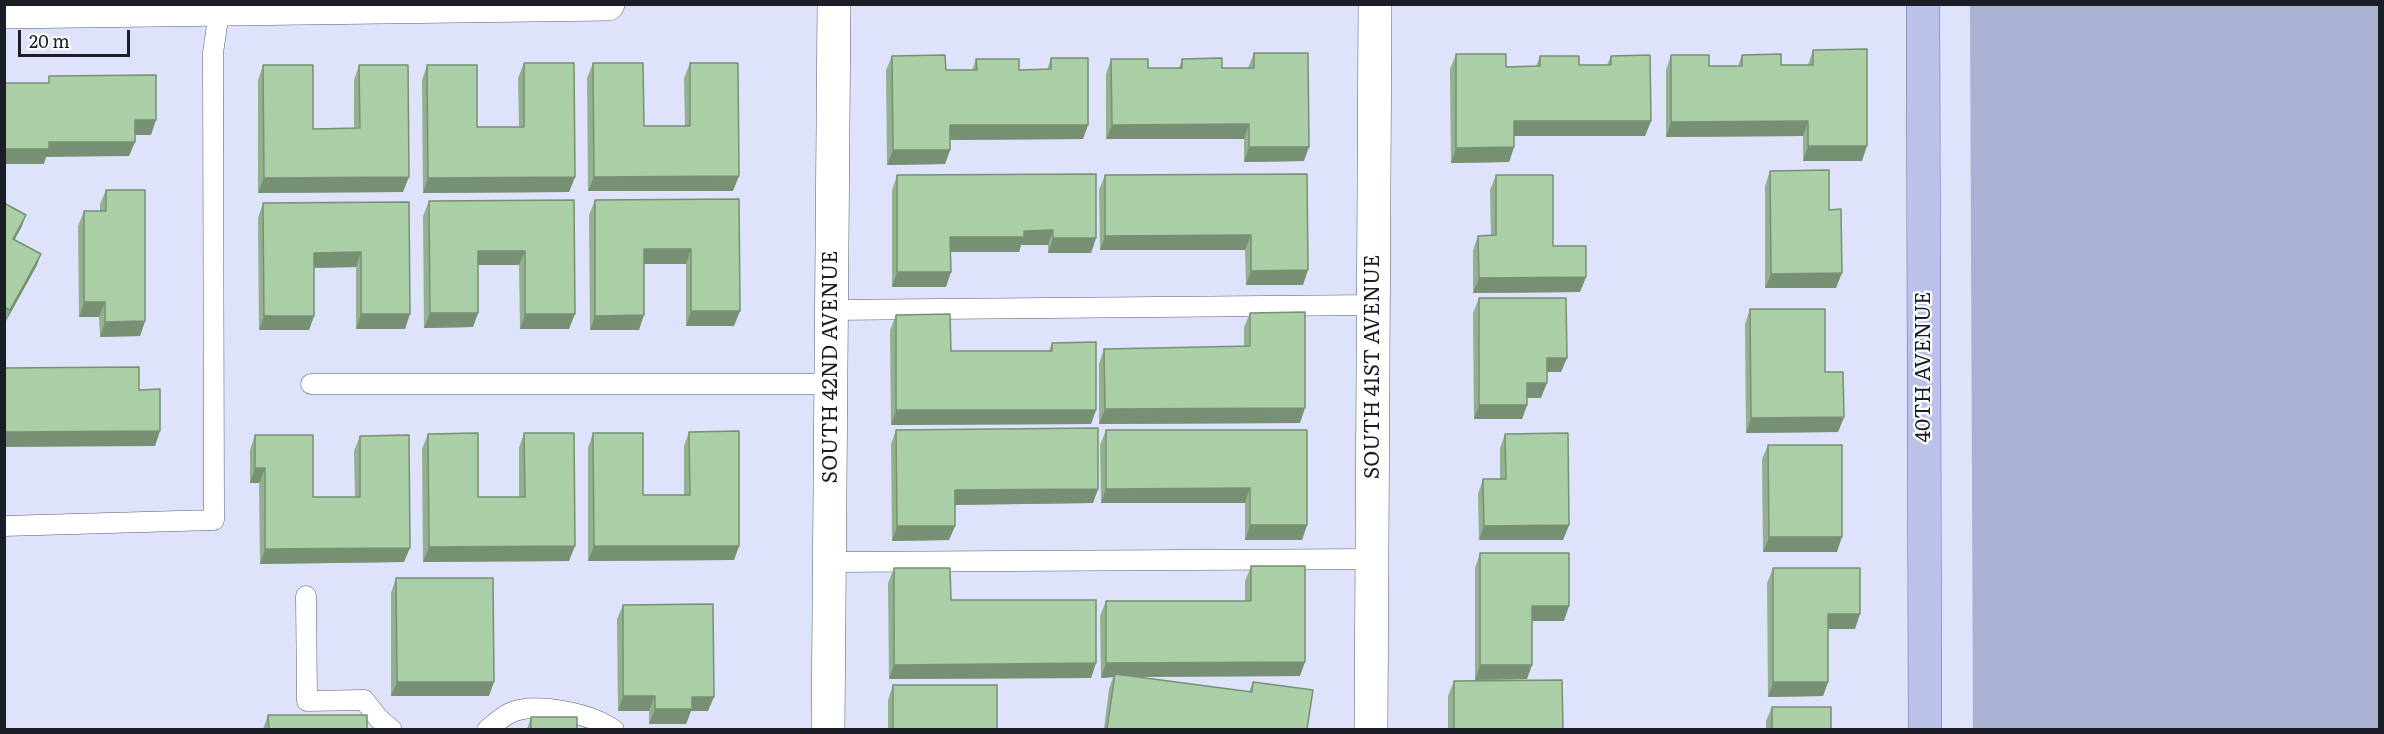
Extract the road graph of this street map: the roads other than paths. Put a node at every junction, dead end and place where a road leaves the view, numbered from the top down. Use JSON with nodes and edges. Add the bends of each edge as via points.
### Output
{"nodes":[{"id":1,"x":608,"y":4,"type":"edge"},
{"id":2,"x":834,"y":4,"type":"edge"},
{"id":3,"x":1375,"y":4,"type":"edge"},
{"id":4,"x":1923,"y":4,"type":"edge"},
{"id":5,"x":220,"y":7,"type":"edge"},
{"id":6,"x":13,"y":9,"type":"edge"},
{"id":7,"x":1373,"y":305,"type":"junction"},
{"id":8,"x":831,"y":310,"type":"junction"},
{"id":9,"x":310,"y":384,"type":"dead end"},
{"id":10,"x":831,"y":384,"type":"junction"},
{"id":11,"x":4,"y":526,"type":"edge"},
{"id":12,"x":1372,"y":559,"type":"junction"},
{"id":13,"x":830,"y":562,"type":"junction"},
{"id":14,"x":306,"y":596,"type":"dead end"},
{"id":15,"x":392,"y":729,"type":"edge"},
{"id":16,"x":487,"y":729,"type":"edge"},
{"id":17,"x":614,"y":729,"type":"edge"},
{"id":18,"x":828,"y":729,"type":"edge"},
{"id":19,"x":1371,"y":729,"type":"edge"},
{"id":20,"x":1925,"y":729,"type":"edge"}],
"edges":[{"from":1,"to":5,"type":"street"},
{"from":2,"to":8,"type":"street","name":"SOUTH 42ND AVENUE"},
{"from":3,"to":7,"type":"street","name":"SOUTH 41ST AVENUE"},
{"from":4,"to":20,"type":"main road","name":"40TH AVENUE"},
{"from":5,"to":6,"type":"street"},
{"from":5,"to":11,"type":"lane","via":[[213,53],[214,520]]},
{"from":7,"to":8,"type":"lane"},
{"from":7,"to":12,"type":"street","name":"SOUTH 41ST AVENUE"},
{"from":8,"to":10,"type":"street","name":"SOUTH 42ND AVENUE"},
{"from":9,"to":10,"type":"lane"},
{"from":10,"to":13,"type":"street","name":"SOUTH 42ND AVENUE"},
{"from":12,"to":13,"type":"lane"},
{"from":12,"to":19,"type":"street","name":"SOUTH 41ST AVENUE"},
{"from":13,"to":18,"type":"street","name":"SOUTH 42ND AVENUE"},
{"from":14,"to":15,"type":"lane","via":[[307,701],[364,700]]},
{"from":16,"to":17,"type":"lane","via":[[511,713],[533,708],[565,711]]}]}
